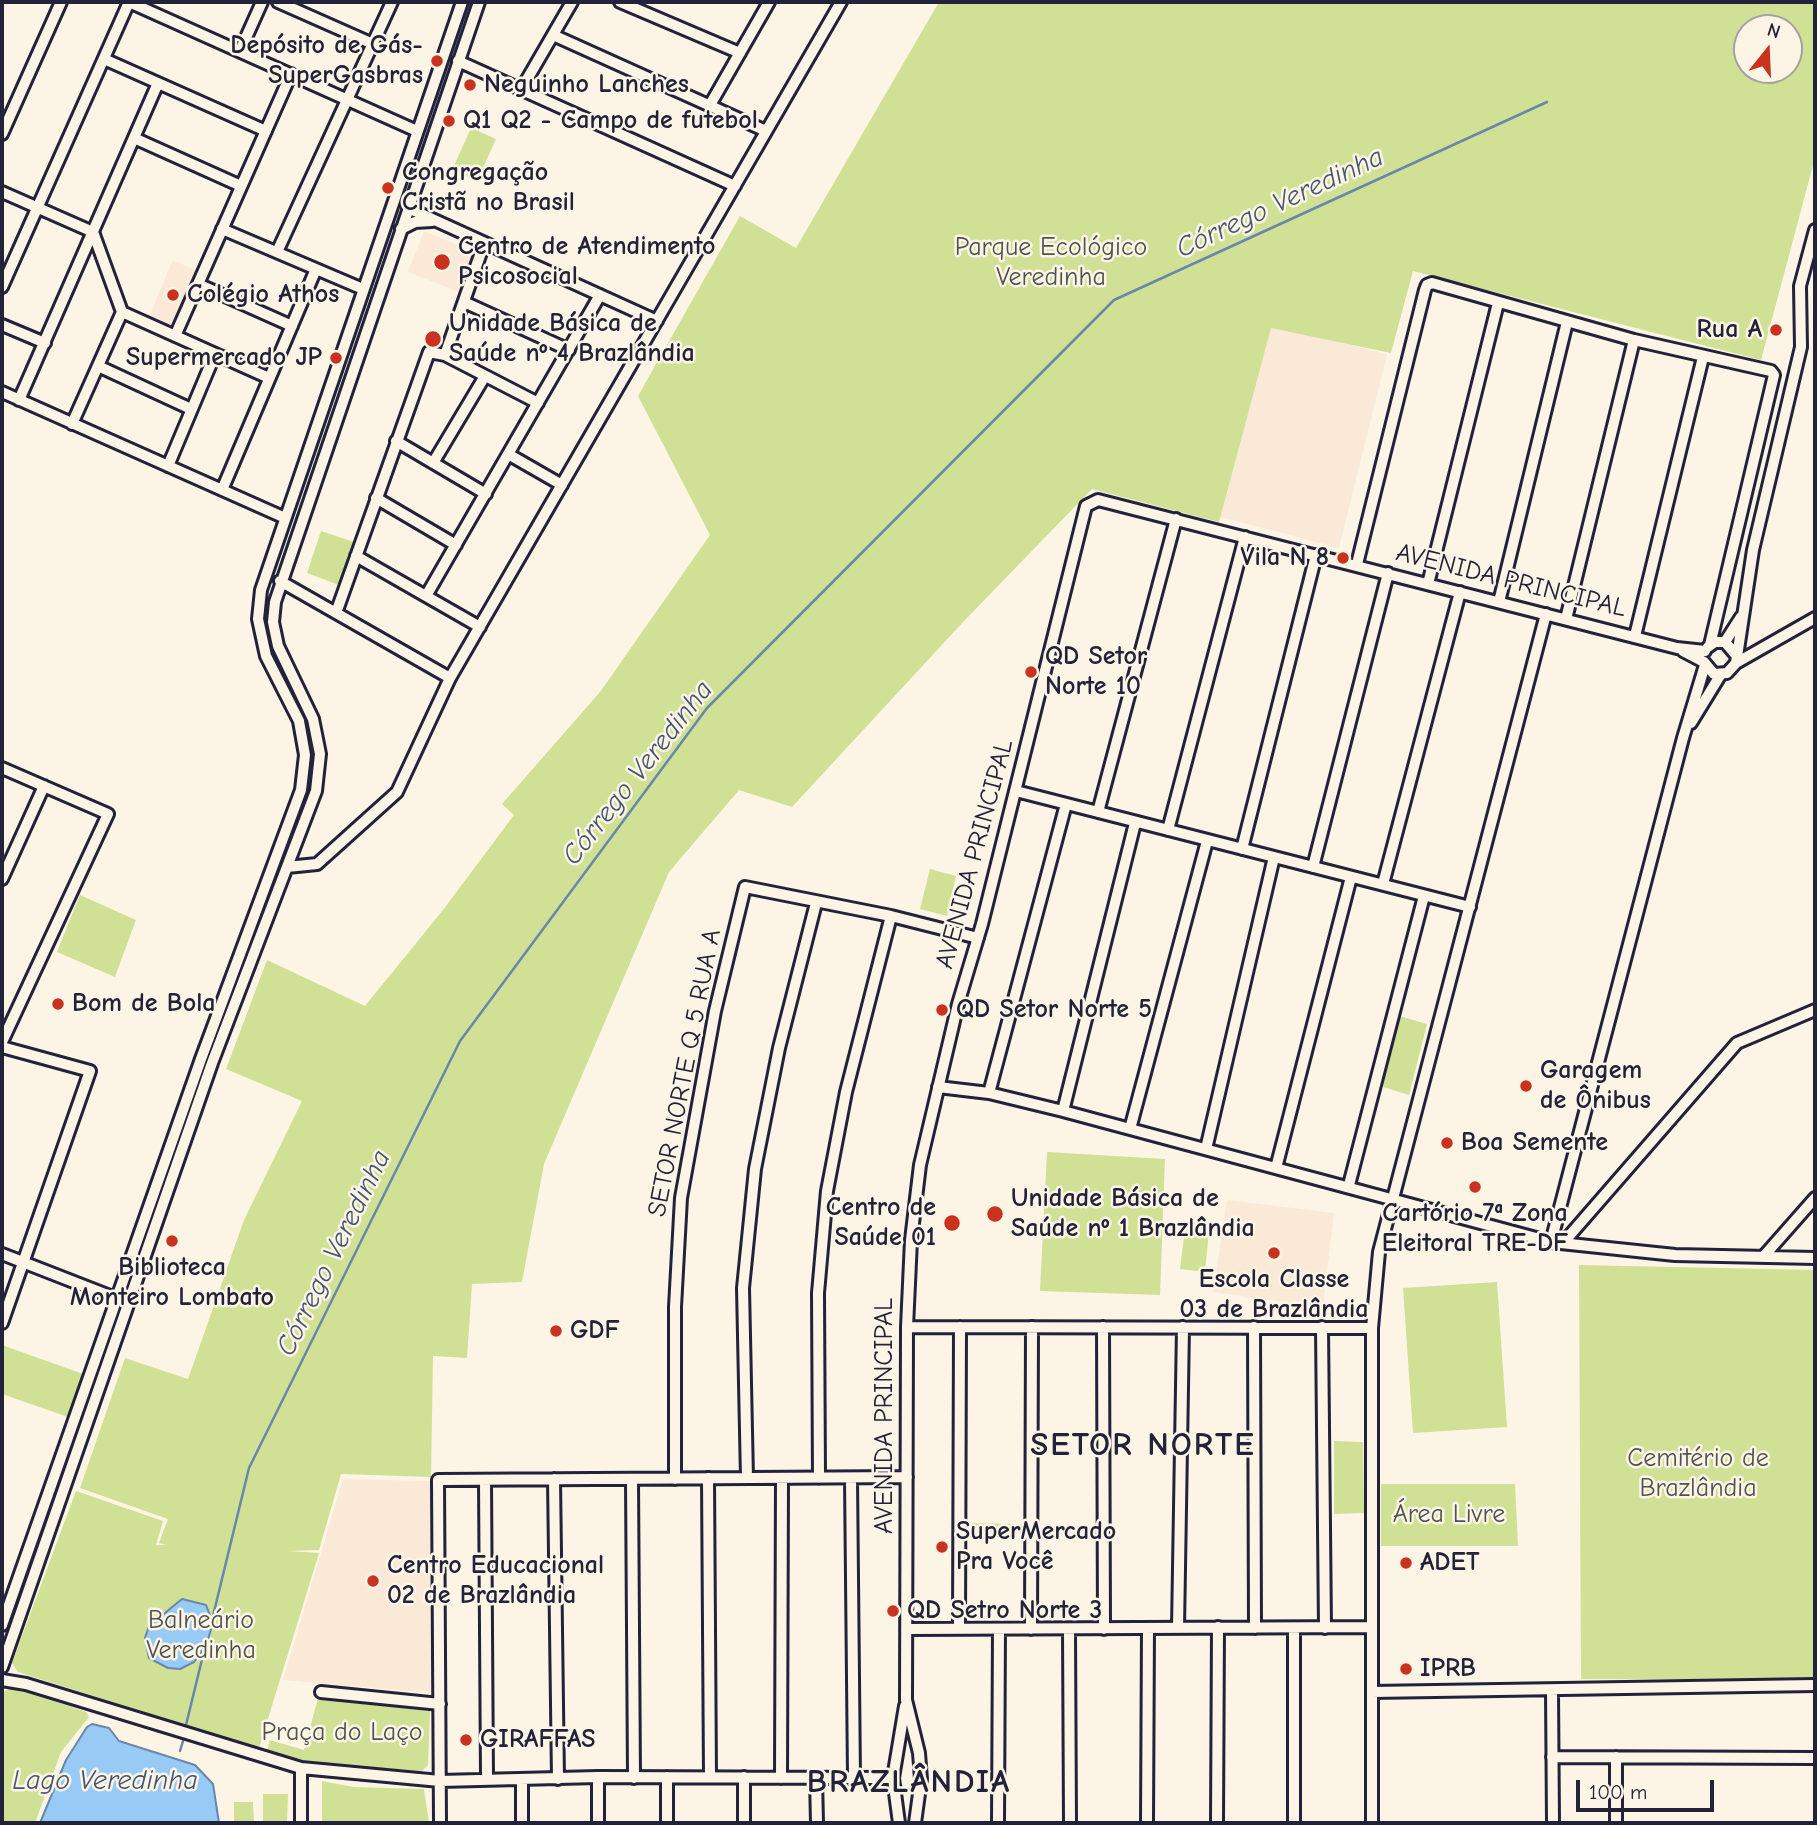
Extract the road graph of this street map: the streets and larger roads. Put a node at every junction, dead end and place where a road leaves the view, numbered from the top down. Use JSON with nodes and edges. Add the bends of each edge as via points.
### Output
{"nodes":[{"id":1,"x":61,"y":2,"type":"edge"},
{"id":2,"x":129,"y":2,"type":"edge"},
{"id":3,"x":262,"y":2,"type":"edge"},
{"id":4,"x":278,"y":2,"type":"edge"},
{"id":5,"x":392,"y":2,"type":"edge"},
{"id":6,"x":462,"y":2,"type":"edge"},
{"id":7,"x":479,"y":2,"type":"edge"},
{"id":8,"x":572,"y":2,"type":"edge"},
{"id":9,"x":620,"y":2,"type":"edge"},
{"id":10,"x":841,"y":2,"type":"edge"},
{"id":11,"x":767,"y":3,"type":"edge"},
{"id":12,"x":458,"y":14,"type":"junction"},
{"id":13,"x":473,"y":19,"type":"junction"},
{"id":14,"x":553,"y":35,"type":"junction"},
{"id":15,"x":373,"y":44,"type":"junction"},
{"id":16,"x":240,"y":51,"type":"junction"},
{"id":17,"x":740,"y":53,"type":"junction"},
{"id":18,"x":104,"y":59,"type":"junction"},
{"id":19,"x":458,"y":61,"type":"junction"},
{"id":20,"x":291,"y":74,"type":"junction"},
{"id":21,"x":158,"y":83,"type":"junction"},
{"id":22,"x":522,"y":88,"type":"junction"},
{"id":23,"x":347,"y":99,"type":"junction"},
{"id":24,"x":710,"y":106,"type":"junction"},
{"id":25,"x":266,"y":131,"type":"junction"},
{"id":26,"x":417,"y":131,"type":"junction"},
{"id":27,"x":766,"y":131,"type":"junction"},
{"id":28,"x":2,"y":134,"type":"edge"},
{"id":29,"x":134,"y":138,"type":"junction"},
{"id":30,"x":242,"y":186,"type":"junction"},
{"id":31,"x":735,"y":186,"type":"junction"},
{"id":32,"x":2,"y":192,"type":"edge"},
{"id":33,"x":37,"y":208,"type":"junction"},
{"id":34,"x":408,"y":208,"type":"junction"},
{"id":35,"x":434,"y":221,"type":"junction"},
{"id":36,"x":222,"y":229,"type":"junction"},
{"id":37,"x":401,"y":229,"type":"junction"},
{"id":38,"x":1815,"y":230,"type":"edge"},
{"id":39,"x":93,"y":232,"type":"junction"},
{"id":40,"x":484,"y":244,"type":"junction"},
{"id":41,"x":277,"y":252,"type":"junction"},
{"id":42,"x":316,"y":269,"type":"junction"},
{"id":43,"x":198,"y":284,"type":"junction"},
{"id":44,"x":2,"y":287,"type":"edge"},
{"id":45,"x":363,"y":289,"type":"junction"},
{"id":46,"x":600,"y":295,"type":"junction"},
{"id":47,"x":464,"y":302,"type":"junction"},
{"id":48,"x":358,"y":303,"type":"junction"},
{"id":49,"x":1498,"y":303,"type":"junction"},
{"id":50,"x":374,"y":309,"type":"junction"},
{"id":51,"x":122,"y":313,"type":"junction"},
{"id":52,"x":657,"y":321,"type":"junction"},
{"id":53,"x":1567,"y":322,"type":"junction"},
{"id":54,"x":2,"y":325,"type":"edge"},
{"id":55,"x":292,"y":326,"type":"junction"},
{"id":56,"x":175,"y":336,"type":"junction"},
{"id":57,"x":1634,"y":340,"type":"junction"},
{"id":58,"x":45,"y":344,"type":"junction"},
{"id":59,"x":569,"y":350,"type":"junction"},
{"id":60,"x":215,"y":354,"type":"junction"},
{"id":61,"x":445,"y":355,"type":"junction"},
{"id":62,"x":1703,"y":357,"type":"junction"},
{"id":63,"x":98,"y":366,"type":"junction"},
{"id":64,"x":485,"y":376,"type":"junction"},
{"id":65,"x":269,"y":378,"type":"junction"},
{"id":66,"x":2,"y":392,"type":"edge"},
{"id":67,"x":19,"y":400,"type":"junction"},
{"id":68,"x":538,"y":403,"type":"junction"},
{"id":69,"x":191,"y":410,"type":"junction"},
{"id":70,"x":320,"y":410,"type":"junction"},
{"id":71,"x":337,"y":417,"type":"junction"},
{"id":72,"x":72,"y":424,"type":"junction"},
{"id":73,"x":312,"y":434,"type":"junction"},
{"id":74,"x":328,"y":441,"type":"junction"},
{"id":75,"x":396,"y":441,"type":"junction"},
{"id":76,"x":508,"y":454,"type":"junction"},
{"id":77,"x":433,"y":463,"type":"junction"},
{"id":78,"x":167,"y":466,"type":"junction"},
{"id":79,"x":562,"y":485,"type":"junction"},
{"id":80,"x":222,"y":490,"type":"junction"},
{"id":81,"x":486,"y":494,"type":"junction"},
{"id":82,"x":376,"y":498,"type":"junction"},
{"id":83,"x":283,"y":517,"type":"junction"},
{"id":84,"x":1176,"y":519,"type":"junction"},
{"id":85,"x":1245,"y":537,"type":"junction"},
{"id":86,"x":456,"y":545,"type":"junction"},
{"id":87,"x":1316,"y":555,"type":"junction"},
{"id":88,"x":356,"y":556,"type":"junction"},
{"id":89,"x":271,"y":557,"type":"junction"},
{"id":90,"x":286,"y":563,"type":"junction"},
{"id":91,"x":1357,"y":564,"type":"junction"},
{"id":92,"x":1388,"y":573,"type":"junction"},
{"id":93,"x":265,"y":574,"type":"junction"},
{"id":94,"x":281,"y":580,"type":"junction"},
{"id":95,"x":1428,"y":583,"type":"junction"},
{"id":96,"x":1460,"y":592,"type":"junction"},
{"id":97,"x":426,"y":596,"type":"junction"},
{"id":98,"x":1499,"y":602,"type":"junction"},
{"id":99,"x":1746,"y":608,"type":"junction"},
{"id":100,"x":336,"y":613,"type":"junction"},
{"id":101,"x":1546,"y":614,"type":"junction"},
{"id":102,"x":1815,"y":618,"type":"edge"},
{"id":103,"x":1566,"y":619,"type":"junction"},
{"id":104,"x":480,"y":627,"type":"junction"},
{"id":105,"x":276,"y":636,"type":"junction"},
{"id":106,"x":1635,"y":636,"type":"junction"},
{"id":107,"x":262,"y":638,"type":"junction"},
{"id":108,"x":1711,"y":651,"type":"junction"},
{"id":109,"x":1736,"y":659,"type":"junction"},
{"id":110,"x":1721,"y":674,"type":"junction"},
{"id":111,"x":450,"y":678,"type":"junction"},
{"id":112,"x":1683,"y":738,"type":"junction"},
{"id":113,"x":2,"y":768,"type":"edge"},
{"id":114,"x":44,"y":786,"type":"junction"},
{"id":115,"x":1016,"y":792,"type":"junction"},
{"id":116,"x":1066,"y":804,"type":"junction"},
{"id":117,"x":1098,"y":813,"type":"junction"},
{"id":118,"x":1135,"y":823,"type":"junction"},
{"id":119,"x":1168,"y":830,"type":"junction"},
{"id":120,"x":1207,"y":841,"type":"junction"},
{"id":121,"x":1242,"y":849,"type":"junction"},
{"id":122,"x":1274,"y":857,"type":"junction"},
{"id":123,"x":287,"y":867,"type":"junction"},
{"id":124,"x":1314,"y":867,"type":"junction"},
{"id":125,"x":1351,"y":877,"type":"junction"},
{"id":126,"x":2,"y":879,"type":"edge"},
{"id":127,"x":1383,"y":884,"type":"junction"},
{"id":128,"x":1424,"y":896,"type":"junction"},
{"id":129,"x":816,"y":903,"type":"junction"},
{"id":130,"x":1470,"y":907,"type":"junction"},
{"id":131,"x":891,"y":916,"type":"junction"},
{"id":132,"x":978,"y":938,"type":"junction"},
{"id":133,"x":1815,"y":1010,"type":"edge"},
{"id":134,"x":2,"y":1041,"type":"edge"},
{"id":135,"x":206,"y":1061,"type":"junction"},
{"id":136,"x":939,"y":1087,"type":"junction"},
{"id":137,"x":989,"y":1093,"type":"junction"},
{"id":138,"x":1063,"y":1111,"type":"junction"},
{"id":139,"x":1130,"y":1129,"type":"junction"},
{"id":140,"x":1206,"y":1149,"type":"junction"},
{"id":141,"x":1276,"y":1168,"type":"junction"},
{"id":142,"x":1349,"y":1185,"type":"junction"},
{"id":143,"x":1394,"y":1198,"type":"junction"},
{"id":144,"x":1815,"y":1198,"type":"edge"},
{"id":145,"x":1551,"y":1241,"type":"junction"},
{"id":146,"x":2,"y":1254,"type":"edge"},
{"id":147,"x":1763,"y":1257,"type":"junction"},
{"id":148,"x":1815,"y":1258,"type":"edge"},
{"id":149,"x":23,"y":1263,"type":"junction"},
{"id":150,"x":116,"y":1298,"type":"junction"},
{"id":151,"x":2,"y":1323,"type":"edge"},
{"id":152,"x":907,"y":1327,"type":"junction"},
{"id":153,"x":960,"y":1327,"type":"junction"},
{"id":154,"x":1032,"y":1327,"type":"junction"},
{"id":155,"x":1103,"y":1327,"type":"junction"},
{"id":156,"x":1254,"y":1327,"type":"junction"},
{"id":157,"x":1322,"y":1327,"type":"junction"},
{"id":158,"x":1183,"y":1328,"type":"junction"},
{"id":159,"x":1372,"y":1328,"type":"junction"},
{"id":160,"x":84,"y":1394,"type":"junction"},
{"id":161,"x":97,"y":1399,"type":"junction"},
{"id":162,"x":77,"y":1413,"type":"junction"},
{"id":163,"x":90,"y":1418,"type":"junction"},
{"id":164,"x":907,"y":1477,"type":"junction"},
{"id":165,"x":708,"y":1478,"type":"junction"},
{"id":166,"x":747,"y":1478,"type":"junction"},
{"id":167,"x":782,"y":1478,"type":"junction"},
{"id":168,"x":819,"y":1478,"type":"junction"},
{"id":169,"x":851,"y":1478,"type":"junction"},
{"id":170,"x":554,"y":1479,"type":"junction"},
{"id":171,"x":632,"y":1479,"type":"junction"},
{"id":172,"x":675,"y":1479,"type":"junction"},
{"id":173,"x":485,"y":1480,"type":"junction"},
{"id":174,"x":32,"y":1543,"type":"junction"},
{"id":175,"x":44,"y":1546,"type":"junction"},
{"id":176,"x":2,"y":1625,"type":"edge"},
{"id":177,"x":1372,"y":1627,"type":"junction"},
{"id":178,"x":1148,"y":1628,"type":"junction"},
{"id":179,"x":1178,"y":1628,"type":"junction"},
{"id":180,"x":1218,"y":1628,"type":"junction"},
{"id":181,"x":1255,"y":1628,"type":"junction"},
{"id":182,"x":1294,"y":1628,"type":"junction"},
{"id":183,"x":1325,"y":1628,"type":"junction"},
{"id":184,"x":907,"y":1629,"type":"junction"},
{"id":185,"x":959,"y":1629,"type":"junction"},
{"id":186,"x":999,"y":1629,"type":"junction"},
{"id":187,"x":1031,"y":1629,"type":"junction"},
{"id":188,"x":1069,"y":1629,"type":"junction"},
{"id":189,"x":1104,"y":1629,"type":"junction"},
{"id":190,"x":2,"y":1670,"type":"edge"},
{"id":191,"x":2,"y":1680,"type":"edge"},
{"id":192,"x":26,"y":1684,"type":"junction"},
{"id":193,"x":1815,"y":1685,"type":"edge"},
{"id":194,"x":1552,"y":1690,"type":"junction"},
{"id":195,"x":321,"y":1692,"type":"dead end"},
{"id":196,"x":1372,"y":1692,"type":"junction"},
{"id":197,"x":906,"y":1700,"type":"junction"},
{"id":198,"x":440,"y":1704,"type":"junction"},
{"id":199,"x":919,"y":1753,"type":"junction"},
{"id":200,"x":896,"y":1755,"type":"junction"},
{"id":201,"x":1552,"y":1757,"type":"junction"},
{"id":202,"x":1616,"y":1758,"type":"junction"},
{"id":203,"x":1815,"y":1758,"type":"edge"},
{"id":204,"x":301,"y":1768,"type":"junction"},
{"id":205,"x":598,"y":1777,"type":"junction"},
{"id":206,"x":667,"y":1777,"type":"junction"},
{"id":207,"x":710,"y":1777,"type":"junction"},
{"id":208,"x":744,"y":1777,"type":"junction"},
{"id":209,"x":634,"y":1778,"type":"junction"},
{"id":210,"x":781,"y":1778,"type":"junction"},
{"id":211,"x":816,"y":1778,"type":"junction"},
{"id":212,"x":854,"y":1778,"type":"junction"},
{"id":213,"x":893,"y":1778,"type":"junction"},
{"id":214,"x":487,"y":1779,"type":"junction"},
{"id":215,"x":522,"y":1779,"type":"junction"},
{"id":216,"x":558,"y":1779,"type":"junction"},
{"id":217,"x":440,"y":1781,"type":"junction"},
{"id":218,"x":918,"y":1808,"type":"junction"},
{"id":219,"x":896,"y":1809,"type":"junction"},
{"id":220,"x":301,"y":1823,"type":"edge"},
{"id":221,"x":440,"y":1823,"type":"edge"},
{"id":222,"x":522,"y":1823,"type":"edge"},
{"id":223,"x":598,"y":1823,"type":"edge"},
{"id":224,"x":667,"y":1823,"type":"edge"},
{"id":225,"x":744,"y":1823,"type":"edge"},
{"id":226,"x":817,"y":1823,"type":"edge"},
{"id":227,"x":899,"y":1823,"type":"edge"},
{"id":228,"x":915,"y":1823,"type":"edge"},
{"id":229,"x":998,"y":1823,"type":"edge"},
{"id":230,"x":1070,"y":1823,"type":"edge"},
{"id":231,"x":1147,"y":1823,"type":"edge"},
{"id":232,"x":1217,"y":1823,"type":"edge"},
{"id":233,"x":1293,"y":1823,"type":"edge"},
{"id":234,"x":1372,"y":1823,"type":"edge"},
{"id":235,"x":1553,"y":1823,"type":"edge"},
{"id":236,"x":1616,"y":1823,"type":"edge"}],
"edges":[{"from":1,"to":28,"type":"street"},
{"from":2,"to":16,"type":"street"},
{"from":2,"to":18,"type":"street"},
{"from":3,"to":16,"type":"street"},
{"from":4,"to":15,"type":"street"},
{"from":5,"to":15,"type":"street"},
{"from":6,"to":12,"type":"street"},
{"from":7,"to":13,"type":"street"},
{"from":8,"to":14,"type":"street"},
{"from":9,"to":17,"type":"street"},
{"from":10,"to":27,"type":"street"},
{"from":11,"to":17,"type":"street"},
{"from":12,"to":13,"type":"street","via":[[468,12]]},
{"from":12,"to":26,"type":"street"},
{"from":13,"to":19,"type":"street"},
{"from":14,"to":22,"type":"street"},
{"from":14,"to":24,"type":"street"},
{"from":15,"to":23,"type":"street"},
{"from":16,"to":20,"type":"street"},
{"from":17,"to":24,"type":"street"},
{"from":18,"to":21,"type":"street"},
{"from":18,"to":33,"type":"street"},
{"from":19,"to":22,"type":"street"},
{"from":19,"to":34,"type":"street"},
{"from":20,"to":23,"type":"street"},
{"from":20,"to":25,"type":"street"},
{"from":21,"to":25,"type":"street"},
{"from":21,"to":29,"type":"street"},
{"from":22,"to":31,"type":"street"},
{"from":23,"to":26,"type":"street"},
{"from":23,"to":41,"type":"street"},
{"from":24,"to":27,"type":"street"},
{"from":25,"to":30,"type":"street"},
{"from":26,"to":45,"type":"street"},
{"from":27,"to":31,"type":"street"},
{"from":29,"to":30,"type":"street"},
{"from":29,"to":39,"type":"street"},
{"from":30,"to":36,"type":"street"},
{"from":31,"to":52,"type":"street"},
{"from":32,"to":33,"type":"street"},
{"from":33,"to":39,"type":"street"},
{"from":33,"to":44,"type":"street"},
{"from":34,"to":35,"type":"street"},
{"from":34,"to":37,"type":"street"},
{"from":35,"to":37,"type":"street","via":[[415,222]]},
{"from":35,"to":40,"type":"street"},
{"from":36,"to":41,"type":"street"},
{"from":36,"to":43,"type":"street"},
{"from":37,"to":50,"type":"street"},
{"from":38,"to":99,"type":"street","via":[[1800,286],[1801,347],[1753,550]]},
{"from":39,"to":51,"type":"street"},
{"from":39,"to":58,"type":"street"},
{"from":40,"to":46,"type":"street"},
{"from":40,"to":47,"type":"street"},
{"from":41,"to":42,"type":"street"},
{"from":42,"to":45,"type":"street"},
{"from":42,"to":55,"type":"street"},
{"from":43,"to":55,"type":"street"},
{"from":43,"to":56,"type":"street"},
{"from":45,"to":48,"type":"street"},
{"from":46,"to":52,"type":"street"},
{"from":46,"to":59,"type":"street"},
{"from":47,"to":59,"type":"street"},
{"from":47,"to":61,"type":"street"},
{"from":48,"to":50,"type":"street"},
{"from":48,"to":70,"type":"street"},
{"from":49,"to":53,"type":"street"},
{"from":49,"to":91,"type":"street","via":[[1427,285]]},
{"from":49,"to":95,"type":"street"},
{"from":50,"to":71,"type":"street"},
{"from":51,"to":56,"type":"street"},
{"from":51,"to":63,"type":"street"},
{"from":52,"to":79,"type":"street"},
{"from":53,"to":57,"type":"street"},
{"from":53,"to":98,"type":"street"},
{"from":54,"to":58,"type":"street"},
{"from":55,"to":65,"type":"street"},
{"from":56,"to":60,"type":"street"},
{"from":57,"to":62,"type":"street"},
{"from":57,"to":103,"type":"street"},
{"from":58,"to":67,"type":"street"},
{"from":59,"to":68,"type":"street"},
{"from":60,"to":65,"type":"street"},
{"from":60,"to":69,"type":"street"},
{"from":61,"to":64,"type":"street"},
{"from":61,"to":75,"type":"street","via":[[429,352],[425,357]]},
{"from":62,"to":106,"type":"street"},
{"from":62,"to":108,"type":"street","via":[[1771,371],[1774,381],[1716,611]]},
{"from":63,"to":69,"type":"street"},
{"from":63,"to":72,"type":"street"},
{"from":64,"to":68,"type":"street"},
{"from":64,"to":77,"type":"street"},
{"from":65,"to":80,"type":"street"},
{"from":66,"to":67,"type":"street"},
{"from":67,"to":72,"type":"street"},
{"from":68,"to":76,"type":"street"},
{"from":69,"to":78,"type":"street"},
{"from":70,"to":71,"type":"street","via":[[324,417]]},
{"from":70,"to":73,"type":"street"},
{"from":71,"to":74,"type":"street"},
{"from":72,"to":78,"type":"street"},
{"from":73,"to":74,"type":"street","via":[[325,434]]},
{"from":73,"to":83,"type":"street"},
{"from":74,"to":90,"type":"street"},
{"from":75,"to":77,"type":"street"},
{"from":75,"to":82,"type":"street"},
{"from":76,"to":79,"type":"street"},
{"from":76,"to":81,"type":"street"},
{"from":77,"to":81,"type":"street"},
{"from":78,"to":80,"type":"street"},
{"from":79,"to":104,"type":"street"},
{"from":80,"to":83,"type":"street"},
{"from":81,"to":86,"type":"street"},
{"from":82,"to":86,"type":"street"},
{"from":82,"to":88,"type":"street"},
{"from":83,"to":89,"type":"street"},
{"from":84,"to":85,"type":"street","name":"AVENIDA PRINCIPAL"},
{"from":84,"to":115,"type":"street","name":"AVENIDA PRINCIPAL","via":[[1097,500],[1086,506]]},
{"from":84,"to":117,"type":"street"},
{"from":85,"to":87,"type":"street","name":"AVENIDA PRINCIPAL"},
{"from":85,"to":119,"type":"street"},
{"from":86,"to":97,"type":"street"},
{"from":87,"to":91,"type":"street","name":"AVENIDA PRINCIPAL"},
{"from":87,"to":121,"type":"street"},
{"from":88,"to":97,"type":"street"},
{"from":88,"to":100,"type":"street"},
{"from":89,"to":90,"type":"street","via":[[277,566]]},
{"from":89,"to":93,"type":"street"},
{"from":90,"to":94,"type":"street"},
{"from":91,"to":92,"type":"street","name":"AVENIDA PRINCIPAL"},
{"from":92,"to":95,"type":"street","name":"AVENIDA PRINCIPAL"},
{"from":92,"to":124,"type":"street"},
{"from":93,"to":94,"type":"street","via":[[275,573]]},
{"from":93,"to":107,"type":"street","via":[[258,619]]},
{"from":94,"to":100,"type":"street"},
{"from":94,"to":105,"type":"street","via":[[273,622]]},
{"from":95,"to":96,"type":"street","name":"AVENIDA PRINCIPAL"},
{"from":96,"to":98,"type":"street","name":"AVENIDA PRINCIPAL"},
{"from":96,"to":127,"type":"street"},
{"from":97,"to":104,"type":"street"},
{"from":98,"to":101,"type":"street","name":"AVENIDA PRINCIPAL"},
{"from":99,"to":108,"type":"street"},
{"from":99,"to":109,"type":"street"},
{"from":100,"to":111,"type":"street"},
{"from":101,"to":103,"type":"street","name":"AVENIDA PRINCIPAL"},
{"from":101,"to":130,"type":"street"},
{"from":102,"to":109,"type":"street"},
{"from":103,"to":106,"type":"street","name":"AVENIDA PRINCIPAL"},
{"from":104,"to":111,"type":"street"},
{"from":105,"to":107,"type":"street"},
{"from":105,"to":123,"type":"street","via":[[313,719],[320,754],[316,791]]},
{"from":106,"to":108,"type":"street","name":"AVENIDA PRINCIPAL","via":[[1677,648]]},
{"from":107,"to":135,"type":"street","via":[[266,656],[299,721],[305,755],[301,790]]},
{"from":108,"to":109,"type":"street","name":"AVENIDA PRINCIPAL"},
{"from":108,"to":110,"type":"street","name":"AVENIDA PRINCIPAL","via":[[1709,670]]},
{"from":108,"to":112,"type":"street"},
{"from":109,"to":110,"type":"street","via":[[1732,669]]},
{"from":110,"to":112,"type":"street"},
{"from":111,"to":123,"type":"street","via":[[397,792],[317,864]]},
{"from":112,"to":145,"type":"street"},
{"from":113,"to":114,"type":"street"},
{"from":114,"to":126,"type":"street"},
{"from":114,"to":134,"type":"street","via":[[108,814]]},
{"from":115,"to":116,"type":"street"},
{"from":115,"to":132,"type":"street","name":"AVENIDA PRINCIPAL"},
{"from":116,"to":117,"type":"street"},
{"from":116,"to":137,"type":"street"},
{"from":117,"to":118,"type":"street"},
{"from":118,"to":119,"type":"street"},
{"from":118,"to":138,"type":"street"},
{"from":119,"to":120,"type":"street"},
{"from":120,"to":121,"type":"street"},
{"from":120,"to":139,"type":"street"},
{"from":121,"to":122,"type":"street"},
{"from":122,"to":124,"type":"street"},
{"from":122,"to":140,"type":"street"},
{"from":123,"to":135,"type":"street"},
{"from":124,"to":125,"type":"street"},
{"from":125,"to":127,"type":"street"},
{"from":125,"to":141,"type":"street"},
{"from":127,"to":128,"type":"street"},
{"from":128,"to":130,"type":"street"},
{"from":128,"to":142,"type":"street"},
{"from":129,"to":131,"type":"street"},
{"from":129,"to":166,"type":"street","via":[[779,1048],[755,1169],[743,1288]]},
{"from":129,"to":172,"type":"street","name":"SETOR NORTE Q 5 RUA A","via":[[745,887],[715,1011],[681,1198],[675,1307]]},
{"from":130,"to":143,"type":"street"},
{"from":131,"to":132,"type":"street"},
{"from":131,"to":168,"type":"street","via":[[846,1091],[827,1191],[818,1293]]},
{"from":132,"to":136,"type":"street","name":"AVENIDA PRINCIPAL"},
{"from":133,"to":145,"type":"street","via":[[1737,1043],[1563,1243]]},
{"from":134,"to":149,"type":"street","via":[[90,1071]]},
{"from":135,"to":150,"type":"street"},
{"from":135,"to":161,"type":"street"},
{"from":136,"to":137,"type":"street"},
{"from":136,"to":152,"type":"street","name":"AVENIDA PRINCIPAL","via":[[920,1165]]},
{"from":137,"to":138,"type":"street"},
{"from":138,"to":139,"type":"street"},
{"from":139,"to":140,"type":"street"},
{"from":140,"to":141,"type":"street"},
{"from":141,"to":142,"type":"street"},
{"from":142,"to":143,"type":"street"},
{"from":143,"to":145,"type":"street"},
{"from":143,"to":159,"type":"street","via":[[1379,1252]]},
{"from":144,"to":147,"type":"street"},
{"from":145,"to":147,"type":"street","via":[[1675,1255]]},
{"from":146,"to":149,"type":"street"},
{"from":147,"to":148,"type":"street"},
{"from":149,"to":150,"type":"street"},
{"from":149,"to":151,"type":"street"},
{"from":150,"to":160,"type":"street"},
{"from":152,"to":153,"type":"street"},
{"from":152,"to":164,"type":"street","name":"AVENIDA PRINCIPAL"},
{"from":153,"to":154,"type":"street"},
{"from":153,"to":185,"type":"street"},
{"from":154,"to":155,"type":"street"},
{"from":154,"to":187,"type":"street"},
{"from":155,"to":158,"type":"street"},
{"from":155,"to":189,"type":"street"},
{"from":156,"to":157,"type":"street"},
{"from":156,"to":158,"type":"street"},
{"from":156,"to":181,"type":"street"},
{"from":157,"to":159,"type":"street"},
{"from":157,"to":183,"type":"street"},
{"from":158,"to":179,"type":"street"},
{"from":159,"to":177,"type":"street"},
{"from":160,"to":161,"type":"street","via":[[89,1402]]},
{"from":160,"to":162,"type":"street"},
{"from":161,"to":163,"type":"street"},
{"from":162,"to":163,"type":"street","via":[[85,1412]]},
{"from":162,"to":174,"type":"street"},
{"from":163,"to":175,"type":"street"},
{"from":164,"to":169,"type":"street"},
{"from":164,"to":184,"type":"street","name":"AVENIDA PRINCIPAL"},
{"from":165,"to":166,"type":"street"},
{"from":165,"to":172,"type":"street"},
{"from":165,"to":207,"type":"street"},
{"from":166,"to":167,"type":"street"},
{"from":167,"to":168,"type":"street"},
{"from":167,"to":210,"type":"street"},
{"from":168,"to":169,"type":"street"},
{"from":169,"to":212,"type":"street"},
{"from":170,"to":171,"type":"street"},
{"from":170,"to":173,"type":"street"},
{"from":170,"to":216,"type":"street"},
{"from":171,"to":172,"type":"street"},
{"from":171,"to":209,"type":"street"},
{"from":173,"to":198,"type":"street","via":[[438,1480]]},
{"from":173,"to":214,"type":"street"},
{"from":174,"to":175,"type":"street","via":[[39,1540]]},
{"from":174,"to":176,"type":"street"},
{"from":175,"to":190,"type":"street"},
{"from":177,"to":183,"type":"street"},
{"from":177,"to":196,"type":"street"},
{"from":178,"to":179,"type":"street"},
{"from":178,"to":189,"type":"street"},
{"from":178,"to":231,"type":"street"},
{"from":179,"to":180,"type":"street"},
{"from":180,"to":181,"type":"street"},
{"from":180,"to":232,"type":"street"},
{"from":181,"to":182,"type":"street"},
{"from":182,"to":183,"type":"street"},
{"from":182,"to":233,"type":"street"},
{"from":184,"to":185,"type":"street"},
{"from":184,"to":197,"type":"street","name":"AVENIDA PRINCIPAL"},
{"from":185,"to":186,"type":"street"},
{"from":186,"to":187,"type":"street"},
{"from":186,"to":229,"type":"street"},
{"from":187,"to":188,"type":"street"},
{"from":188,"to":189,"type":"street"},
{"from":188,"to":230,"type":"street"},
{"from":190,"to":192,"type":"street"},
{"from":191,"to":192,"type":"street"},
{"from":192,"to":204,"type":"street"},
{"from":193,"to":194,"type":"street"},
{"from":194,"to":196,"type":"street"},
{"from":194,"to":201,"type":"street"},
{"from":195,"to":198,"type":"street"},
{"from":196,"to":234,"type":"street"},
{"from":197,"to":199,"type":"street","name":"AVENIDA PRINCIPAL"},
{"from":197,"to":200,"type":"street"},
{"from":198,"to":217,"type":"street"},
{"from":199,"to":200,"type":"street","via":[[907,1747]]},
{"from":199,"to":218,"type":"street","name":"AVENIDA PRINCIPAL"},
{"from":200,"to":213,"type":"street"},
{"from":201,"to":202,"type":"street"},
{"from":201,"to":235,"type":"street"},
{"from":202,"to":203,"type":"street"},
{"from":202,"to":236,"type":"street"},
{"from":204,"to":217,"type":"street"},
{"from":204,"to":220,"type":"street"},
{"from":205,"to":209,"type":"street"},
{"from":205,"to":216,"type":"street"},
{"from":205,"to":223,"type":"street"},
{"from":206,"to":207,"type":"street"},
{"from":206,"to":209,"type":"street"},
{"from":206,"to":224,"type":"street"},
{"from":207,"to":208,"type":"street"},
{"from":208,"to":210,"type":"street"},
{"from":208,"to":225,"type":"street"},
{"from":210,"to":211,"type":"street"},
{"from":211,"to":212,"type":"street"},
{"from":211,"to":226,"type":"street"},
{"from":212,"to":213,"type":"street"},
{"from":213,"to":219,"type":"street"},
{"from":214,"to":215,"type":"street"},
{"from":214,"to":217,"type":"street"},
{"from":215,"to":216,"type":"street"},
{"from":215,"to":222,"type":"street"},
{"from":217,"to":221,"type":"street"},
{"from":218,"to":219,"type":"street","via":[[908,1814]]},
{"from":218,"to":228,"type":"street","name":"AVENIDA PRINCIPAL"},
{"from":219,"to":227,"type":"street"}]}
